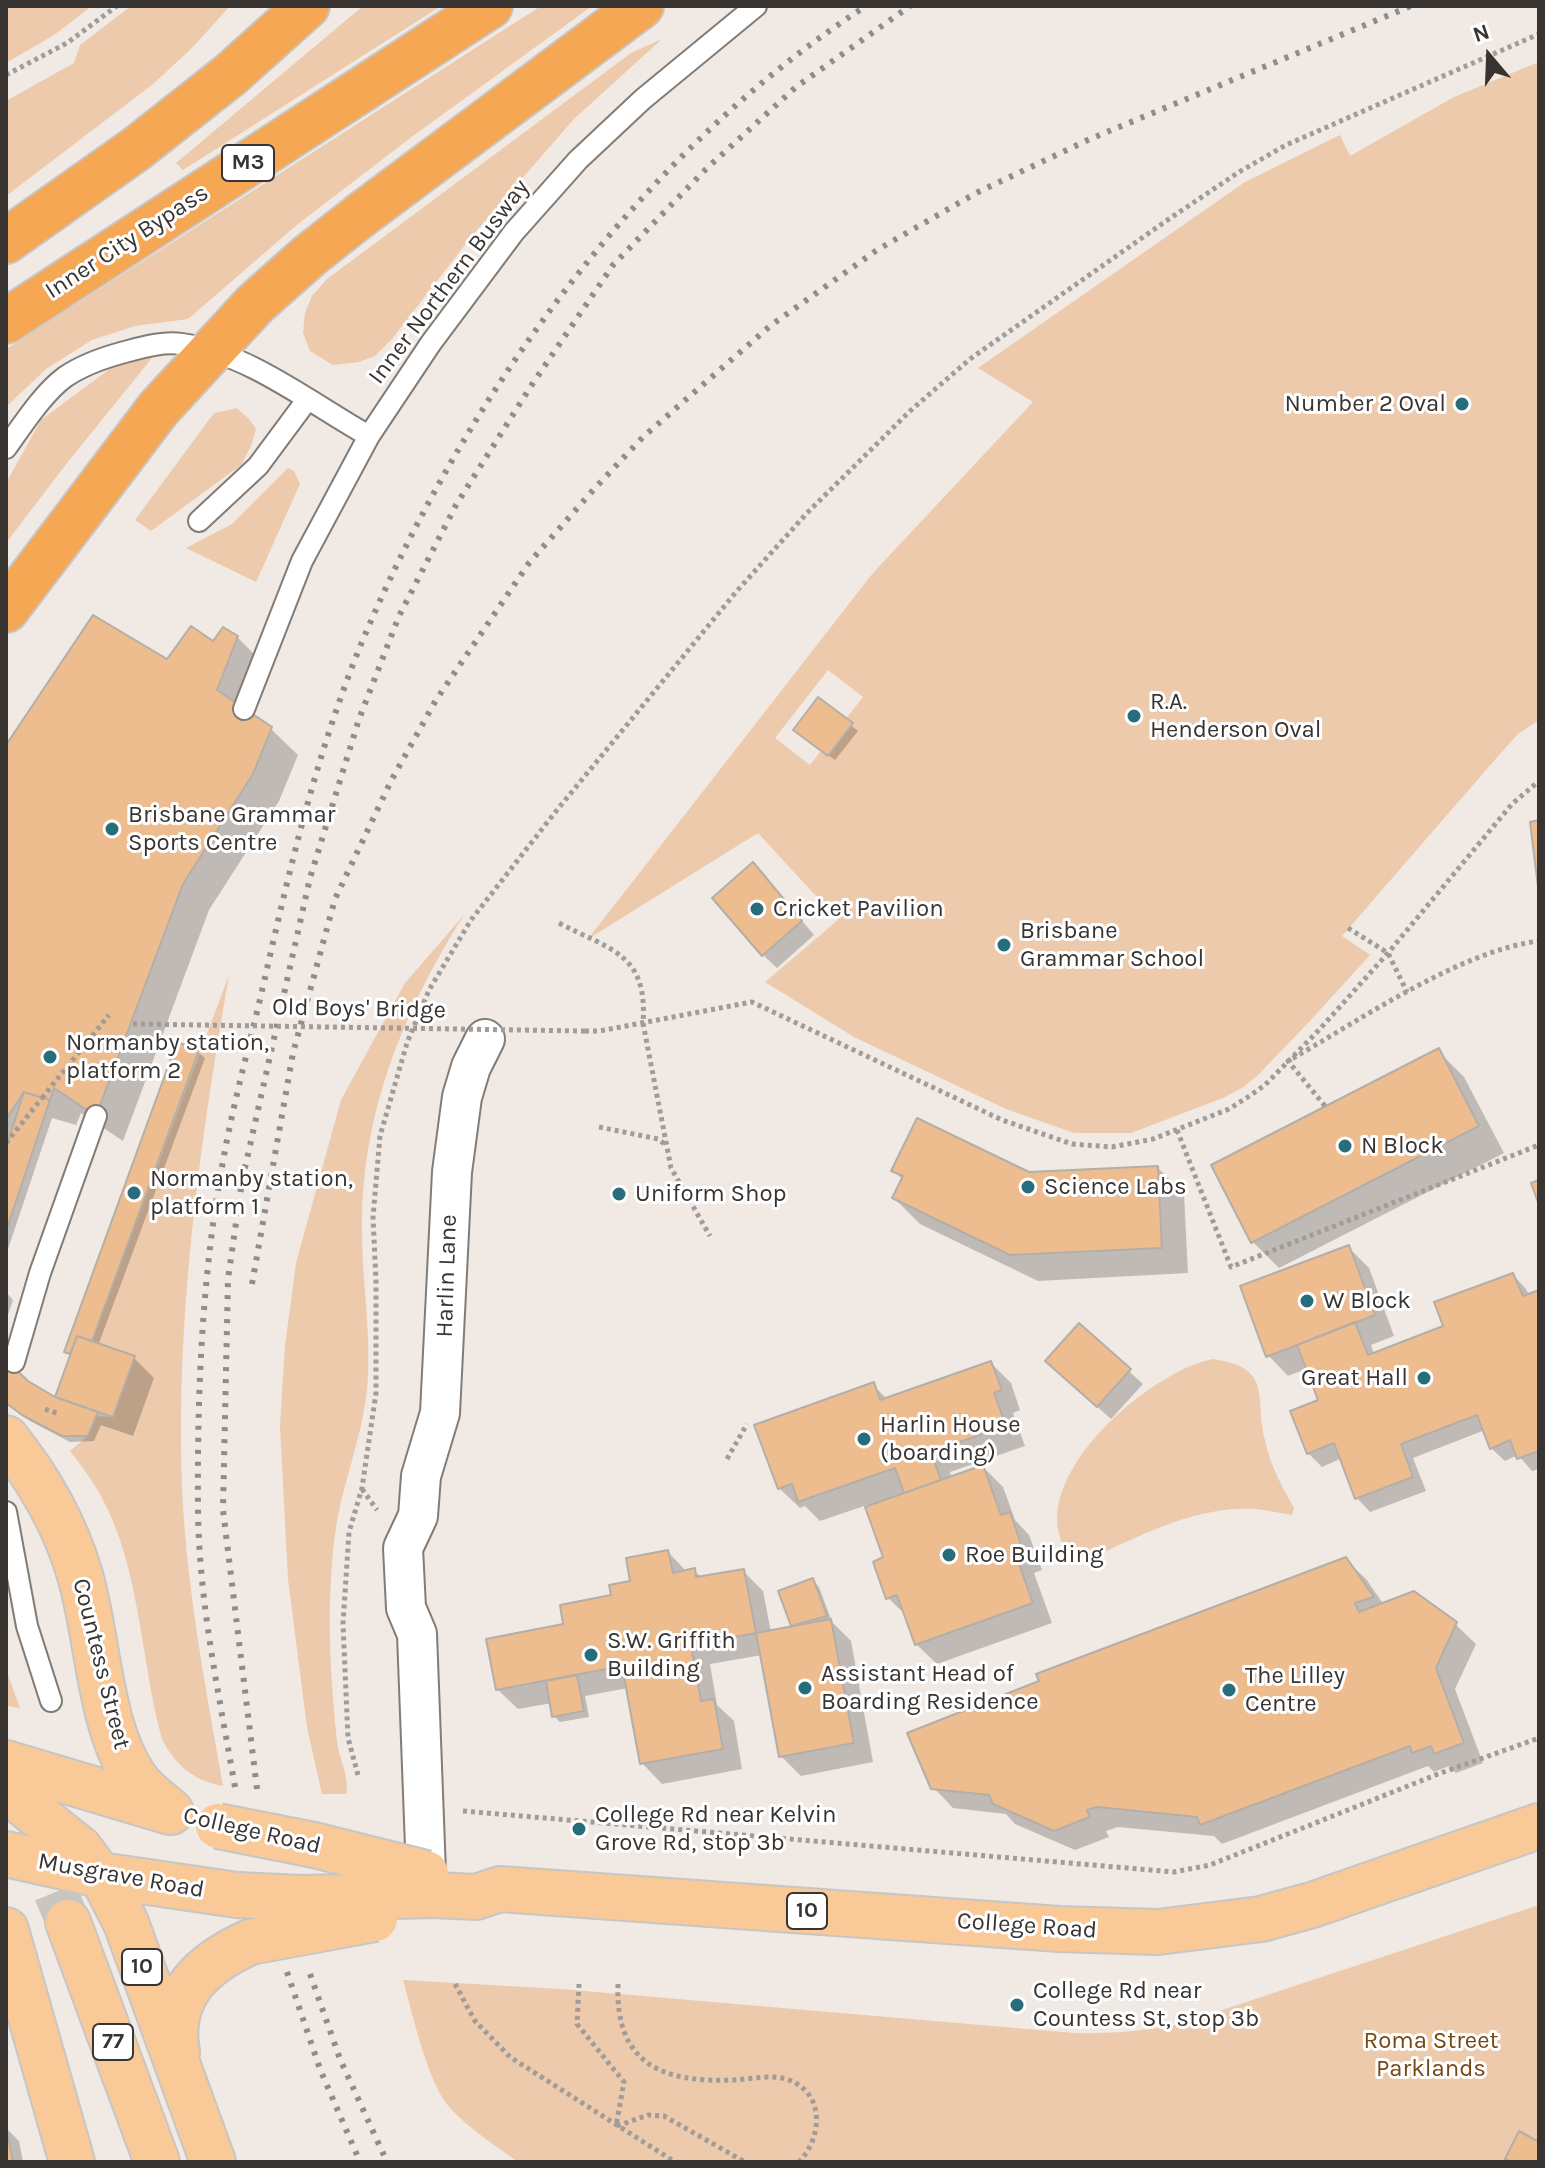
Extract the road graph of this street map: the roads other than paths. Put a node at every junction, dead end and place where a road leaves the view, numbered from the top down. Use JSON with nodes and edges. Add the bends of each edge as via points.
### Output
{"nodes":[{"id":1,"x":268,"y":6,"type":"edge"},
{"id":2,"x":307,"y":6,"type":"edge"},
{"id":3,"x":490,"y":6,"type":"edge"},
{"id":4,"x":641,"y":6,"type":"edge"},
{"id":5,"x":756,"y":6,"type":"edge"},
{"id":6,"x":230,"y":75,"type":"junction"},
{"id":7,"x":6,"y":241,"type":"edge"},
{"id":8,"x":6,"y":321,"type":"edge"},
{"id":9,"x":209,"y":350,"type":"junction"},
{"id":10,"x":307,"y":400,"type":"junction"},
{"id":11,"x":369,"y":436,"type":"junction"},
{"id":12,"x":6,"y":448,"type":"edge"},
{"id":13,"x":199,"y":521,"type":"dead end"},
{"id":14,"x":6,"y":610,"type":"edge"},
{"id":15,"x":244,"y":709,"type":"dead end"},
{"id":16,"x":485,"y":1039,"type":"dead end"},
{"id":17,"x":96,"y":1116,"type":"dead end"},
{"id":18,"x":14,"y":1362,"type":"dead end"},
{"id":19,"x":6,"y":1438,"type":"edge"},
{"id":20,"x":6,"y":1512,"type":"edge"},
{"id":21,"x":51,"y":1701,"type":"dead end"},
{"id":22,"x":6,"y":1763,"type":"edge"},
{"id":23,"x":6,"y":1790,"type":"edge"},
{"id":24,"x":171,"y":1812,"type":"junction"},
{"id":25,"x":1539,"y":1826,"type":"edge"},
{"id":26,"x":6,"y":1854,"type":"edge"},
{"id":27,"x":100,"y":1875,"type":"junction"},
{"id":28,"x":456,"y":1892,"type":"junction"},
{"id":29,"x":237,"y":1895,"type":"joint"},
{"id":30,"x":68,"y":1922,"type":"tunnel mouth"},
{"id":31,"x":6,"y":1930,"type":"edge"},
{"id":32,"x":6,"y":2006,"type":"edge"},
{"id":33,"x":178,"y":2062,"type":"junction"},
{"id":34,"x":45,"y":2070,"type":"junction"},
{"id":35,"x":72,"y":2162,"type":"edge"},
{"id":36,"x":157,"y":2162,"type":"edge"},
{"id":37,"x":213,"y":2162,"type":"edge"}],
"edges":[{"from":1,"to":6,"type":"highway"},
{"from":2,"to":6,"type":"highway"},
{"from":3,"to":8,"type":"highway","name":"Inner City Bypass","number":"M3"},
{"from":4,"to":9,"type":"highway","via":[[309,256]]},
{"from":5,"to":11,"type":"lane","name":"Inner Northern Busway","via":[[643,99],[560,181],[505,244]]},
{"from":6,"to":7,"type":"highway"},
{"from":9,"to":10,"type":"lane"},
{"from":9,"to":12,"type":"lane","via":[[179,343],[104,358],[64,378]]},
{"from":9,"to":14,"type":"highway"},
{"from":10,"to":11,"type":"lane"},
{"from":10,"to":13,"type":"lane","via":[[258,466]]},
{"from":11,"to":15,"type":"lane","name":"Inner Northern Busway","via":[[302,561]]},
{"from":16,"to":28,"type":"street","name":"Harlin Lane","via":[[471,1067],[457,1130],[446,1267],[444,1386],[421,1476],[418,1516],[428,1607],[417,1634],[423,1808]]},
{"from":17,"to":18,"type":"lane"},
{"from":19,"to":24,"type":"main road","name":"Countess Street","via":[[51,1503],[80,1573],[121,1754],[140,1784]]},
{"from":20,"to":21,"type":"lane","via":[[27,1626]]},
{"from":22,"to":24,"type":"main road","name":"College Road","number":"10"},
{"from":23,"to":27,"type":"main road","number":"10","via":[[80,1849]]},
{"from":24,"to":28,"type":"main road","name":"College Road","number":"10","bridge":true,"via":[[314,1845]]},
{"from":25,"to":28,"type":"main road","name":"College Road","number":"10","via":[[1300,1909],[1158,1932]]},
{"from":26,"to":27,"type":"main road","name":"Musgrave Road","number":"10"},
{"from":27,"to":29,"type":"main road","name":"Musgrave Road","number":"10"},
{"from":27,"to":33,"type":"main road","number":"10","via":[[126,1923]]},
{"from":28,"to":29,"type":"main road","name":"College Road","number":"10","bridge":true},
{"from":28,"to":33,"type":"main road","bridge":true,"via":[[250,1942],[214,1961],[193,1980],[179,2005],[174,2033]]},
{"from":30,"to":36,"type":"main road","number":"77"},
{"from":31,"to":34,"type":"main road"},
{"from":32,"to":34,"type":"main road"},
{"from":33,"to":37,"type":"main road","number":"10"},
{"from":34,"to":35,"type":"main road"}]}
